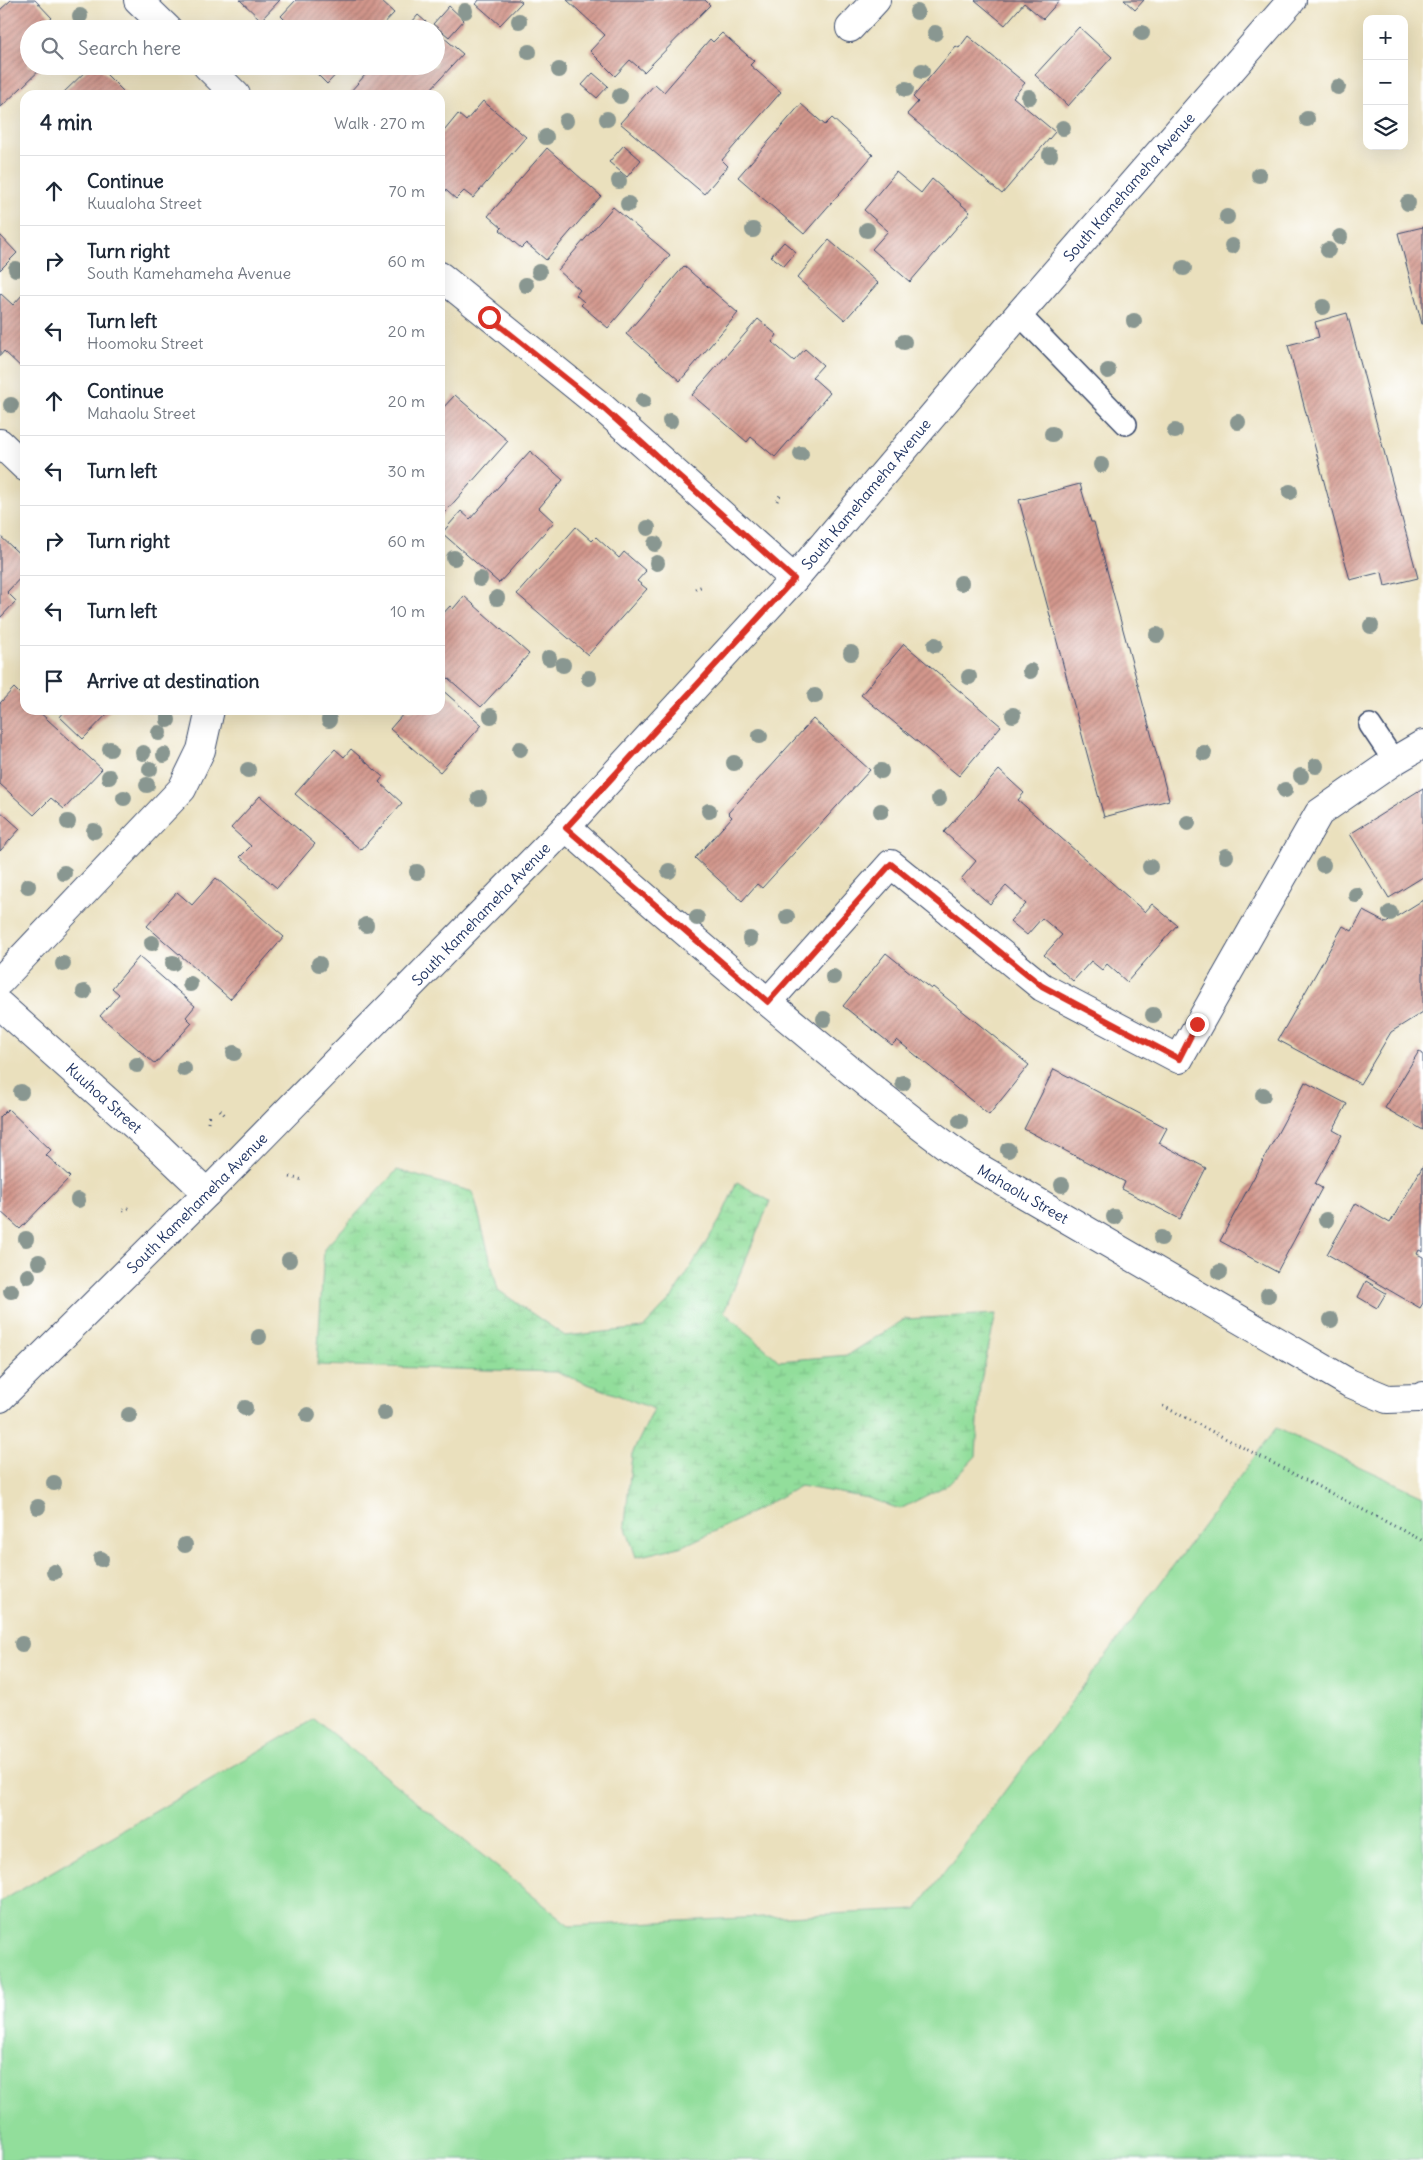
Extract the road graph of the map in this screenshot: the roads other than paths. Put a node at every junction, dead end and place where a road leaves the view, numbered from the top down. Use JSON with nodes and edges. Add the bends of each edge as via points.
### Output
{"nodes":[{"id":1,"x":138,"y":0,"type":"edge"},
{"id":2,"x":876,"y":0,"type":"edge"},
{"id":3,"x":1292,"y":0,"type":"edge"},
{"id":4,"x":159,"y":20,"type":"edge"},
{"id":5,"x":850,"y":28,"type":"dead end"},
{"id":6,"x":216,"y":75,"type":"edge"},
{"id":7,"x":231,"y":90,"type":"edge"},
{"id":8,"x":445,"y":280,"type":"edge"},
{"id":9,"x":1019,"y":314,"type":"junction"},
{"id":10,"x":1126,"y":424,"type":"dead end"},
{"id":11,"x":0,"y":443,"type":"edge"},
{"id":12,"x":20,"y":462,"type":"edge"},
{"id":13,"x":794,"y":579,"type":"junction"},
{"id":14,"x":209,"y":715,"type":"edge"},
{"id":15,"x":1370,"y":724,"type":"dead end"},
{"id":16,"x":1423,"y":744,"type":"edge"},
{"id":17,"x":1394,"y":761,"type":"junction"},
{"id":18,"x":566,"y":828,"type":"junction"},
{"id":19,"x":0,"y":981,"type":"edge"},
{"id":20,"x":768,"y":1002,"type":"junction"},
{"id":21,"x":0,"y":1005,"type":"edge"},
{"id":22,"x":207,"y":1194,"type":"junction"},
{"id":23,"x":1423,"y":1396,"type":"edge"},
{"id":24,"x":0,"y":1398,"type":"edge"}],
"edges":[{"from":1,"to":4,"type":"street"},
{"from":2,"to":5,"type":"street"},
{"from":3,"to":9,"type":"street","name":"South Kamehameha Avenue"},
{"from":6,"to":7,"type":"street"},
{"from":8,"to":13,"type":"street","via":[[603,408]]},
{"from":9,"to":10,"type":"lane"},
{"from":9,"to":13,"type":"street","name":"South Kamehameha Avenue"},
{"from":11,"to":12,"type":"street"},
{"from":13,"to":18,"type":"street","name":"South Kamehameha Avenue"},
{"from":14,"to":19,"type":"street","via":[[201,750],[182,788]]},
{"from":15,"to":17,"type":"lane"},
{"from":16,"to":17,"type":"street"},
{"from":17,"to":20,"type":"street","via":[[1319,813],[1179,1059],[1042,986],[891,864]]},
{"from":18,"to":20,"type":"street","name":"Mahaolu Street"},
{"from":18,"to":22,"type":"street","name":"South Kamehameha Avenue"},
{"from":20,"to":23,"type":"street","name":"Mahaolu Street","via":[[919,1127],[969,1162],[1349,1383],[1387,1399]]},
{"from":21,"to":22,"type":"street","name":"Kuuhoa Street"},
{"from":22,"to":24,"type":"street","name":"South Kamehameha Avenue"}]}
